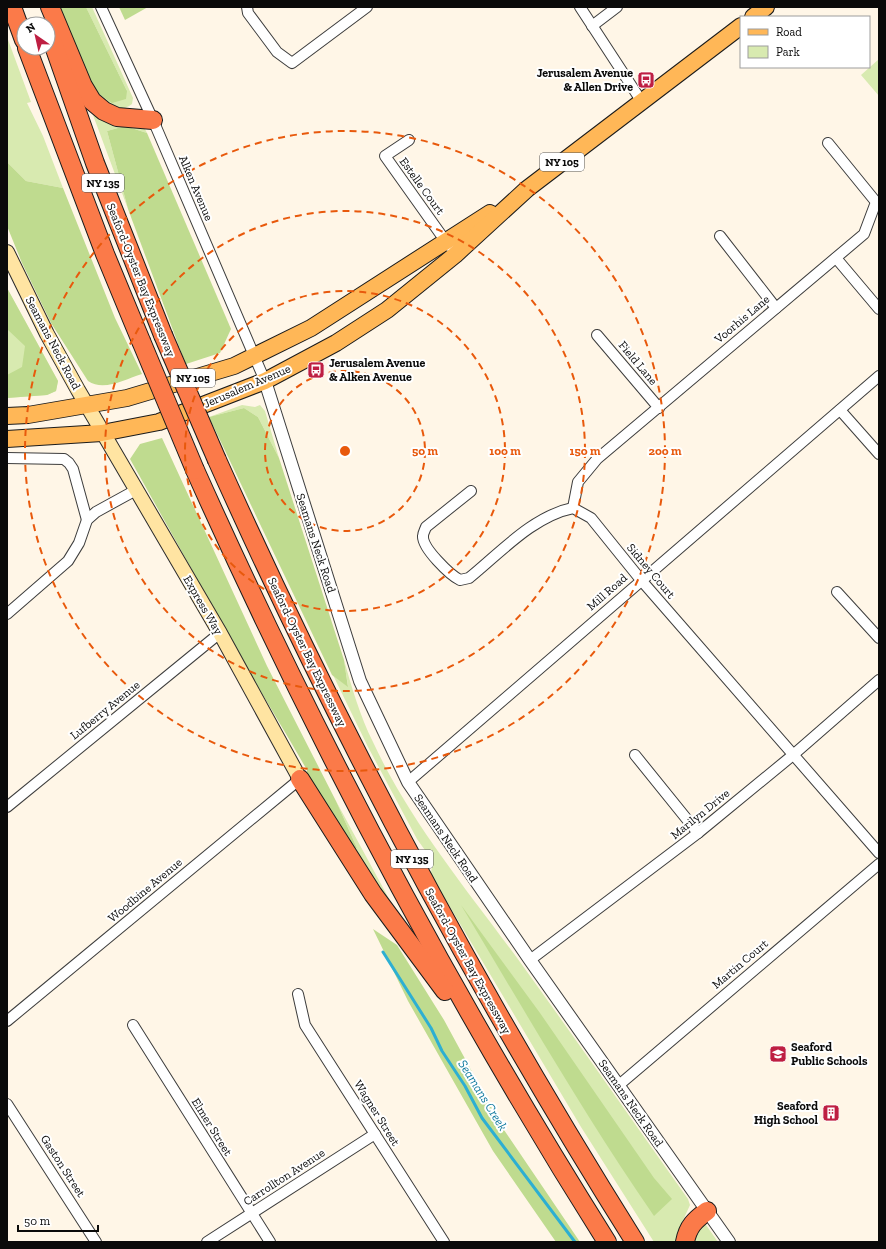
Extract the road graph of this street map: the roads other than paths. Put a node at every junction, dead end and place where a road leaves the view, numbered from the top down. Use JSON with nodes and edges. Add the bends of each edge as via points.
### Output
{"nodes":[{"id":1,"x":12,"y":7,"type":"edge"},
{"id":2,"x":50,"y":7,"type":"edge"},
{"id":3,"x":101,"y":7,"type":"edge"},
{"id":4,"x":247,"y":7,"type":"edge"},
{"id":5,"x":367,"y":7,"type":"edge"},
{"id":6,"x":580,"y":7,"type":"edge"},
{"id":7,"x":617,"y":7,"type":"edge"},
{"id":8,"x":766,"y":7,"type":"edge"},
{"id":9,"x":754,"y":16,"type":"edge"},
{"id":10,"x":16,"y":18,"type":"edge"},
{"id":11,"x":592,"y":26,"type":"junction"},
{"id":12,"x":740,"y":27,"type":"edge"},
{"id":13,"x":56,"y":52,"type":"edge"},
{"id":14,"x":30,"y":56,"type":"edge"},
{"id":15,"x":642,"y":102,"type":"junction"},
{"id":16,"x":153,"y":120,"type":"junction"},
{"id":17,"x":409,"y":140,"type":"dead end"},
{"id":18,"x":828,"y":143,"type":"dead end"},
{"id":19,"x":527,"y":189,"type":"junction"},
{"id":20,"x":720,"y":236,"type":"dead end"},
{"id":21,"x":446,"y":241,"type":"junction"},
{"id":22,"x":7,"y":252,"type":"edge"},
{"id":23,"x":455,"y":255,"type":"junction"},
{"id":24,"x":836,"y":258,"type":"junction"},
{"id":25,"x":776,"y":308,"type":"junction"},
{"id":26,"x":879,"y":309,"type":"edge"},
{"id":27,"x":597,"y":335,"type":"dead end"},
{"id":28,"x":255,"y":356,"type":"junction"},
{"id":29,"x":879,"y":376,"type":"edge"},
{"id":30,"x":265,"y":381,"type":"junction"},
{"id":31,"x":87,"y":406,"type":"junction"},
{"id":32,"x":659,"y":408,"type":"junction"},
{"id":33,"x":840,"y":410,"type":"junction"},
{"id":34,"x":7,"y":416,"type":"edge"},
{"id":35,"x":102,"y":433,"type":"junction"},
{"id":36,"x":7,"y":439,"type":"edge"},
{"id":37,"x":879,"y":454,"type":"edge"},
{"id":38,"x":7,"y":458,"type":"edge"},
{"id":39,"x":136,"y":490,"type":"junction"},
{"id":40,"x":471,"y":491,"type":"dead end"},
{"id":41,"x":573,"y":508,"type":"junction"},
{"id":42,"x":87,"y":520,"type":"junction"},
{"id":43,"x":641,"y":580,"type":"junction"},
{"id":44,"x":838,"y":592,"type":"dead end"},
{"id":45,"x":7,"y":614,"type":"edge"},
{"id":46,"x":220,"y":633,"type":"junction"},
{"id":47,"x":879,"y":638,"type":"edge"},
{"id":48,"x":879,"y":680,"type":"edge"},
{"id":49,"x":635,"y":755,"type":"dead end"},
{"id":50,"x":793,"y":755,"type":"junction"},
{"id":51,"x":300,"y":779,"type":"junction"},
{"id":52,"x":408,"y":782,"type":"junction"},
{"id":53,"x":7,"y":807,"type":"edge"},
{"id":54,"x":698,"y":833,"type":"junction"},
{"id":55,"x":879,"y":853,"type":"edge"},
{"id":56,"x":879,"y":864,"type":"edge"},
{"id":57,"x":530,"y":960,"type":"junction"},
{"id":58,"x":298,"y":994,"type":"dead end"},
{"id":59,"x":7,"y":1021,"type":"edge"},
{"id":60,"x":133,"y":1025,"type":"dead end"},
{"id":61,"x":619,"y":1085,"type":"junction"},
{"id":62,"x":7,"y":1104,"type":"edge"},
{"id":63,"x":524,"y":1106,"type":"junction"},
{"id":64,"x":375,"y":1134,"type":"junction"},
{"id":65,"x":707,"y":1211,"type":"junction"},
{"id":66,"x":252,"y":1213,"type":"junction"},
{"id":67,"x":96,"y":1242,"type":"edge"},
{"id":68,"x":206,"y":1242,"type":"edge"},
{"id":69,"x":270,"y":1242,"type":"edge"},
{"id":70,"x":444,"y":1242,"type":"edge"},
{"id":71,"x":607,"y":1242,"type":"edge"},
{"id":72,"x":635,"y":1242,"type":"edge"},
{"id":73,"x":686,"y":1242,"type":"edge"},
{"id":74,"x":729,"y":1242,"type":"edge"}],
"edges":[{"from":1,"to":10,"type":"highway"},
{"from":2,"to":16,"type":"highway","via":[[83,86],[92,101],[117,117]]},
{"from":3,"to":16,"type":"street","name":"Alken Avenue"},
{"from":4,"to":5,"type":"street","via":[[248,13],[277,52],[292,63]]},
{"from":6,"to":11,"type":"street"},
{"from":7,"to":11,"type":"street"},
{"from":8,"to":9,"type":"main road"},
{"from":11,"to":15,"type":"street"},
{"from":12,"to":15,"type":"main road","name":"Jerusalem Avenue","number":"NY 105"},
{"from":13,"to":72,"type":"highway","name":"Seaford-Oyster Bay Expressway","number":"NY 135","bridge":true,"via":[[95,163],[163,335],[283,605],[433,898],[540,1087]]},
{"from":14,"to":63,"type":"highway","name":"Seaford-Oyster Bay Expressway","number":"NY 135","bridge":true,"via":[[99,241],[195,470],[258,608],[339,773],[430,944]]},
{"from":15,"to":19,"type":"main road","name":"Jerusalem Avenue","number":"NY 105"},
{"from":16,"to":28,"type":"street","name":"Alken Avenue"},
{"from":17,"to":21,"type":"street","name":"Estelle Court","via":[[385,156]]},
{"from":18,"to":24,"type":"street","name":"Voorhis Lane","via":[[876,202],[864,234]]},
{"from":19,"to":21,"type":"main road","name":"Jerusalem Avenue","number":"NY 105"},
{"from":19,"to":23,"type":"main road","name":"Jerusalem Avenue","number":"NY 105"},
{"from":20,"to":25,"type":"street"},
{"from":21,"to":23,"type":"street","name":"Estelle Court"},
{"from":21,"to":28,"type":"main road","name":"Jerusalem Avenue","number":"NY 105","via":[[311,328]]},
{"from":22,"to":31,"type":"main road","name":"Seamans Neck Road"},
{"from":23,"to":30,"type":"main road","name":"Jerusalem Avenue","number":"NY 105","via":[[380,314],[336,343]]},
{"from":24,"to":25,"type":"street","name":"Voorhis Lane"},
{"from":24,"to":26,"type":"street"},
{"from":25,"to":32,"type":"street","name":"Voorhis Lane"},
{"from":27,"to":32,"type":"street","name":"Field Lane"},
{"from":28,"to":30,"type":"street","name":"Alken Avenue"},
{"from":28,"to":31,"type":"main road","name":"Jerusalem Avenue","number":"NY 105","via":[[234,366],[127,398]]},
{"from":29,"to":33,"type":"street","name":"Mill Road"},
{"from":30,"to":35,"type":"main road","name":"Jerusalem Avenue","number":"NY 105","via":[[159,422]]},
{"from":30,"to":52,"type":"street","name":"Seamans Neck Road","via":[[360,681]]},
{"from":31,"to":34,"type":"main road","name":"Jerusalem Avenue","number":"NY 105"},
{"from":31,"to":35,"type":"main road","name":"Seamans Neck Road"},
{"from":32,"to":41,"type":"street","name":"Voorhis Lane","via":[[597,459],[578,482]]},
{"from":33,"to":37,"type":"street"},
{"from":33,"to":43,"type":"street","name":"Mill Road"},
{"from":35,"to":36,"type":"main road","name":"Jerusalem Avenue","number":"NY 105"},
{"from":35,"to":39,"type":"main road","name":"Express Way"},
{"from":38,"to":42,"type":"street","via":[[64,459],[69,462]]},
{"from":39,"to":42,"type":"street","via":[[96,512]]},
{"from":39,"to":46,"type":"main road","name":"Express Way"},
{"from":40,"to":41,"type":"street","via":[[426,527],[423,535],[424,544],[450,575],[460,580],[469,578],[536,522],[557,511]]},
{"from":41,"to":43,"type":"street","name":"Sidney Court","via":[[591,518]]},
{"from":42,"to":45,"type":"street","via":[[79,543],[68,561]]},
{"from":43,"to":50,"type":"street","name":"Sidney Court"},
{"from":43,"to":52,"type":"street","name":"Mill Road"},
{"from":44,"to":47,"type":"street"},
{"from":46,"to":51,"type":"main road","name":"Express Way"},
{"from":46,"to":53,"type":"street","name":"Lufberry Avenue"},
{"from":48,"to":50,"type":"street","name":"Marilyn Drive"},
{"from":49,"to":54,"type":"street"},
{"from":50,"to":54,"type":"street","name":"Marilyn Drive"},
{"from":50,"to":55,"type":"street","name":"Sidney Court"},
{"from":51,"to":59,"type":"street","name":"Woodbine Avenue"},
{"from":51,"to":63,"type":"highway","via":[[373,894],[429,968]]},
{"from":52,"to":57,"type":"street","name":"Seamans Neck Road"},
{"from":54,"to":57,"type":"street","name":"Marilyn Drive"},
{"from":56,"to":61,"type":"street","name":"Martin Court"},
{"from":57,"to":61,"type":"street","name":"Seamans Neck Road"},
{"from":58,"to":64,"type":"street","name":"Wagner Street","via":[[305,1025]]},
{"from":60,"to":66,"type":"street","name":"Elmer Street"},
{"from":61,"to":65,"type":"street","name":"Seamans Neck Road"},
{"from":62,"to":67,"type":"street","name":"Gaston Street"},
{"from":63,"to":71,"type":"highway","name":"Seaford-Oyster Bay Expressway","number":"NY 135"},
{"from":64,"to":66,"type":"street","name":"Carrollton Avenue"},
{"from":64,"to":70,"type":"street","name":"Wagner Street"},
{"from":65,"to":73,"type":"highway","via":[[694,1220],[687,1230]]},
{"from":65,"to":74,"type":"street","name":"Seamans Neck Road"},
{"from":66,"to":68,"type":"street","name":"Carrollton Avenue"},
{"from":66,"to":69,"type":"street","name":"Elmer Street"}]}
